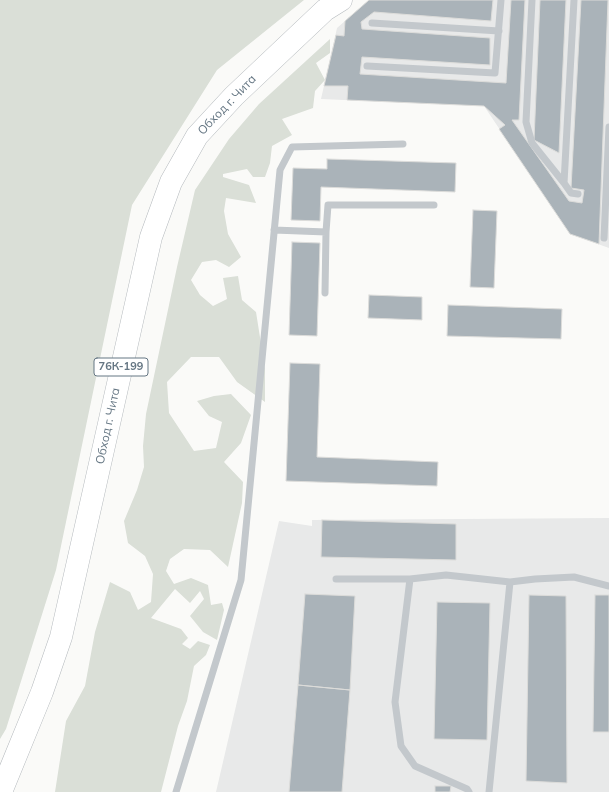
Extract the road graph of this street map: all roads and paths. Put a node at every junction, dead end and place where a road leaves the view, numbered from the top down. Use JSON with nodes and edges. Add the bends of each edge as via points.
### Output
{"nodes":[{"id":1,"x":341,"y":0,"type":"edge"},
{"id":2,"x":501,"y":0,"type":"edge"},
{"id":3,"x":532,"y":0,"type":"edge"},
{"id":4,"x":574,"y":0,"type":"edge"},
{"id":5,"x":372,"y":22,"type":"dead end"},
{"id":6,"x":499,"y":32,"type":"junction"},
{"id":7,"x":367,"y":66,"type":"dead end"},
{"id":8,"x":609,"y":127,"type":"edge"},
{"id":9,"x":403,"y":144,"type":"dead end"},
{"id":10,"x":564,"y":183,"type":"junction"},
{"id":11,"x":578,"y":194,"type":"dead end"},
{"id":12,"x":434,"y":204,"type":"dead end"},
{"id":13,"x":274,"y":230,"type":"junction"},
{"id":14,"x":326,"y":232,"type":"junction"},
{"id":15,"x":604,"y":238,"type":"dead end"},
{"id":16,"x":325,"y":293,"type":"dead end"},
{"id":17,"x":336,"y":579,"type":"dead end"},
{"id":18,"x":410,"y":579,"type":"junction"},
{"id":19,"x":510,"y":582,"type":"junction"},
{"id":20,"x":609,"y":586,"type":"edge"},
{"id":21,"x":1,"y":792,"type":"edge"},
{"id":22,"x":176,"y":792,"type":"edge"},
{"id":23,"x":469,"y":792,"type":"edge"},
{"id":24,"x":489,"y":792,"type":"edge"}],
"edges":[{"from":1,"to":21,"type":"highway","name":"Обход г. Чита","number":"76К-199","via":[[325,10],[202,130],[171,182],[143,267],[61,638]]},
{"from":2,"to":6,"type":"lane"},
{"from":3,"to":10,"type":"lane","via":[[526,122],[532,143]]},
{"from":4,"to":10,"type":"lane"},
{"from":5,"to":6,"type":"lane"},
{"from":6,"to":7,"type":"lane","via":[[495,73]]},
{"from":8,"to":15,"type":"lane"},
{"from":9,"to":13,"type":"lane","via":[[292,147],[280,170]]},
{"from":10,"to":11,"type":"lane","via":[[571,194]]},
{"from":12,"to":14,"type":"lane","via":[[328,205]]},
{"from":13,"to":14,"type":"lane"},
{"from":13,"to":22,"type":"lane","via":[[241,580]]},
{"from":14,"to":16,"type":"lane"},
{"from":17,"to":18,"type":"lane"},
{"from":18,"to":19,"type":"lane","via":[[446,575]]},
{"from":18,"to":23,"type":"lane","via":[[395,702],[401,746],[415,766]]},
{"from":19,"to":20,"type":"lane","via":[[574,577]]},
{"from":19,"to":24,"type":"lane"}]}
